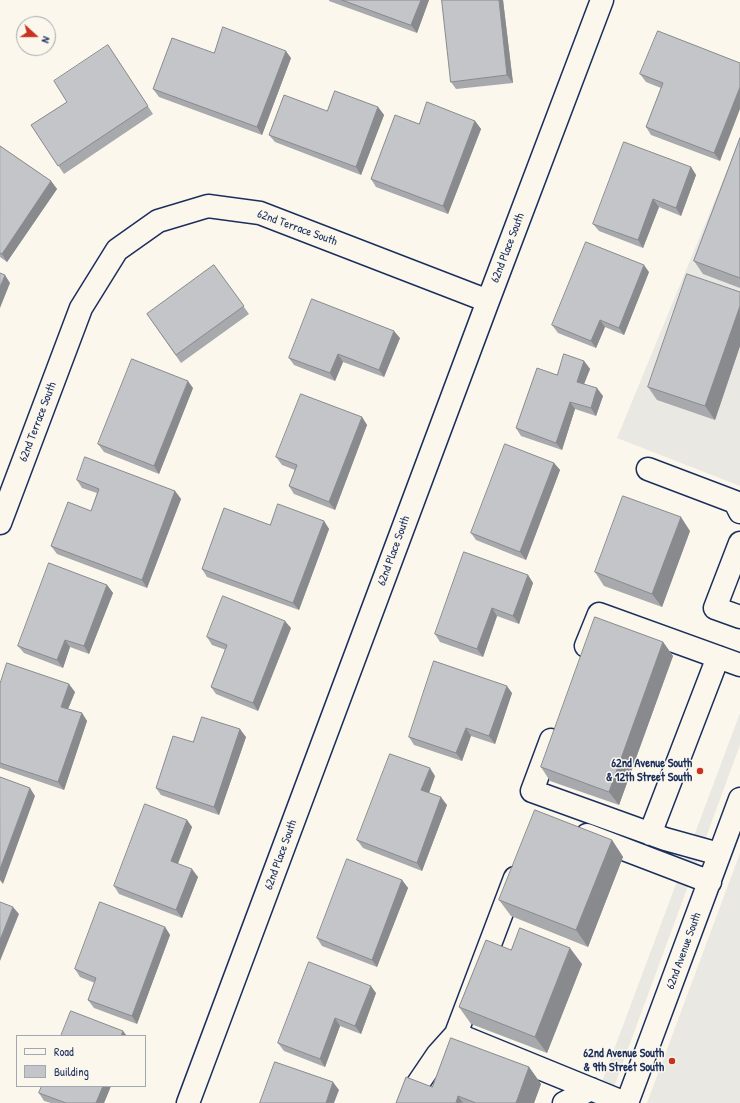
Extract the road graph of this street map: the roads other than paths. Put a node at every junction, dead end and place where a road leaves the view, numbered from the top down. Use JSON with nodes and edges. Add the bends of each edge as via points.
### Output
{"nodes":[{"id":1,"x":602,"y":0,"type":"edge"},
{"id":2,"x":488,"y":301,"type":"junction"},
{"id":3,"x":648,"y":469,"type":"dead end"},
{"id":4,"x":740,"y":512,"type":"edge"},
{"id":5,"x":0,"y":523,"type":"edge"},
{"id":6,"x":740,"y":543,"type":"edge"},
{"id":7,"x":740,"y":618,"type":"edge"},
{"id":8,"x":718,"y":657,"type":"junction"},
{"id":9,"x":740,"y":665,"type":"edge"},
{"id":10,"x":579,"y":666,"type":"edge"},
{"id":11,"x":557,"y":725,"type":"edge"},
{"id":12,"x":740,"y":799,"type":"edge"},
{"id":13,"x":568,"y":828,"type":"edge"},
{"id":14,"x":650,"y":834,"type":"junction"},
{"id":15,"x":719,"y":854,"type":"junction"},
{"id":16,"x":522,"y":860,"type":"edge"},
{"id":17,"x":710,"y":882,"type":"junction"},
{"id":18,"x":456,"y":1034,"type":"junction"},
{"id":19,"x":591,"y":1090,"type":"junction"},
{"id":20,"x":188,"y":1103,"type":"edge"},
{"id":21,"x":410,"y":1103,"type":"edge"},
{"id":22,"x":564,"y":1103,"type":"edge"},
{"id":23,"x":626,"y":1103,"type":"edge"}],
"edges":[{"from":1,"to":2,"type":"street","name":"62nd Place South"},
{"from":2,"to":5,"type":"street","name":"62nd Terrace South","via":[[260,212],[208,206],[158,221],[117,250],[81,308]]},
{"from":2,"to":20,"type":"street","name":"62nd Place South"},
{"from":3,"to":4,"type":"street","via":[[735,502]]},
{"from":6,"to":7,"type":"street","via":[[715,608]]},
{"from":8,"to":9,"type":"street"},
{"from":8,"to":10,"type":"street","via":[[599,614]]},
{"from":8,"to":14,"type":"street"},
{"from":11,"to":14,"type":"street","via":[[532,792]]},
{"from":12,"to":15,"type":"street","name":"62nd Avenue South"},
{"from":13,"to":17,"type":"street"},
{"from":14,"to":15,"type":"street"},
{"from":15,"to":17,"type":"street","name":"62nd Avenue South"},
{"from":16,"to":18,"type":"street"},
{"from":17,"to":23,"type":"street","name":"62nd Avenue South"},
{"from":18,"to":19,"type":"street"},
{"from":18,"to":21,"type":"street","via":[[438,1054],[417,1085]]},
{"from":19,"to":22,"type":"street"},
{"from":19,"to":23,"type":"street"}]}
